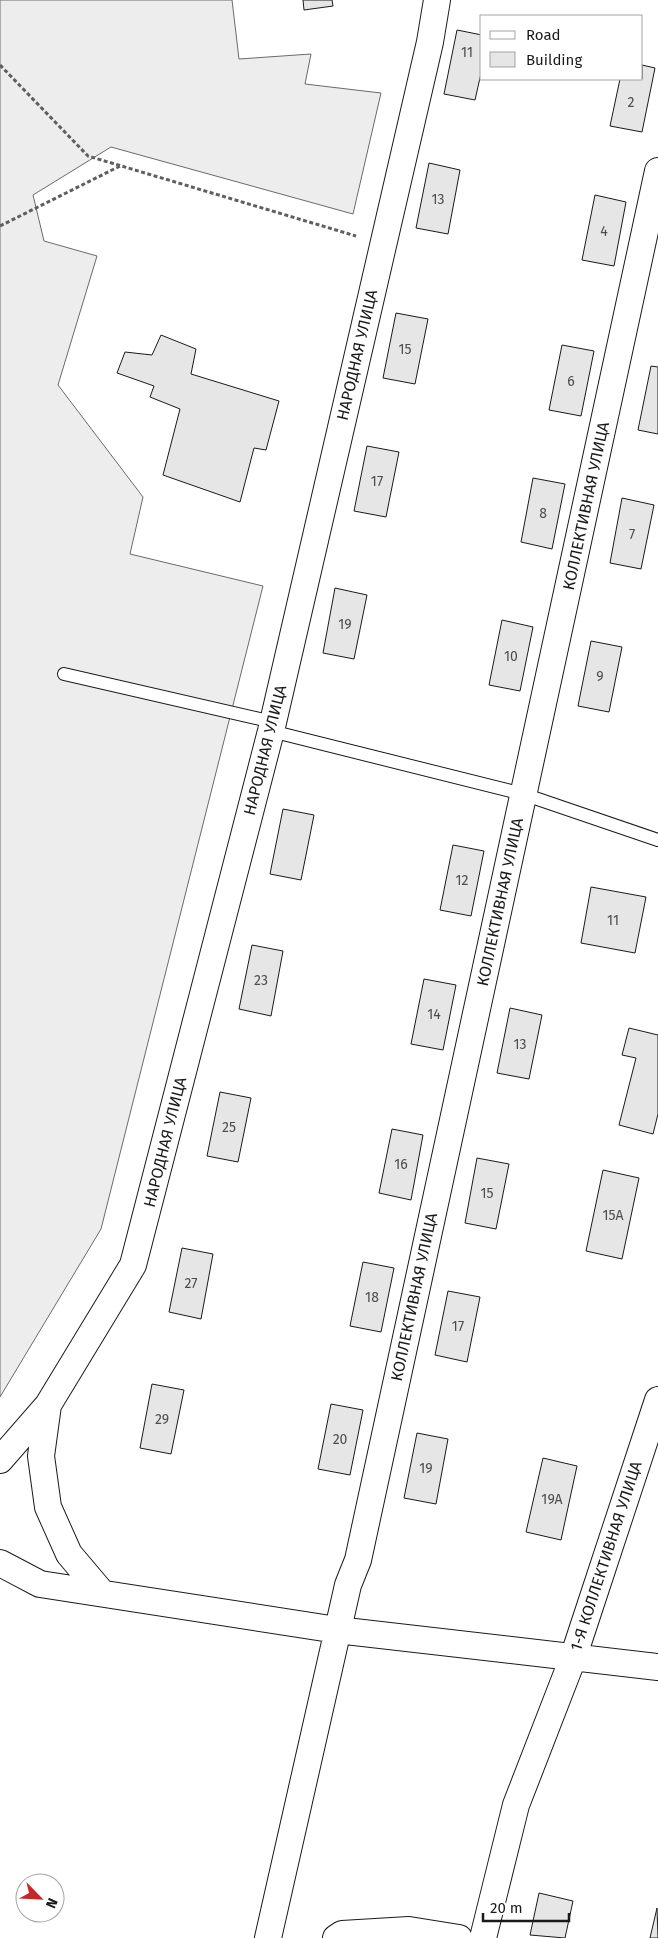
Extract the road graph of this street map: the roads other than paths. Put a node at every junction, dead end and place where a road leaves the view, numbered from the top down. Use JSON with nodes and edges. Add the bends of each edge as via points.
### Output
{"nodes":[{"id":1,"x":437,"y":0,"type":"edge"},
{"id":2,"x":658,"y":171,"type":"edge"},
{"id":3,"x":64,"y":674,"type":"dead end"},
{"id":4,"x":272,"y":726,"type":"junction"},
{"id":5,"x":523,"y":794,"type":"junction"},
{"id":6,"x":658,"y":840,"type":"edge"},
{"id":7,"x":658,"y":1400,"type":"edge"},
{"id":8,"x":48,"y":1405,"type":"junction"},
{"id":9,"x":0,"y":1460,"type":"edge"},
{"id":10,"x":0,"y":1563,"type":"edge"},
{"id":11,"x":0,"y":1579,"type":"edge"},
{"id":12,"x":40,"y":1584,"type":"junction"},
{"id":13,"x":102,"y":1593,"type":"junction"},
{"id":14,"x":337,"y":1630,"type":"junction"},
{"id":15,"x":573,"y":1658,"type":"junction"},
{"id":16,"x":658,"y":1667,"type":"edge"},
{"id":17,"x":268,"y":1938,"type":"edge"},
{"id":18,"x":336,"y":1938,"type":"edge"},
{"id":19,"x":459,"y":1938,"type":"edge"},
{"id":20,"x":483,"y":1938,"type":"edge"}],
"edges":[{"from":1,"to":4,"type":"street","name":"НАРОДНАЯ УЛИЦА"},
{"from":2,"to":5,"type":"street","name":"КОЛЛЕКТИВНАЯ УЛИЦА"},
{"from":3,"to":4,"type":"lane"},
{"from":4,"to":5,"type":"lane"},
{"from":4,"to":8,"type":"street","name":"НАРОДНАЯ УЛИЦА","via":[[133,1265]]},
{"from":5,"to":6,"type":"lane"},
{"from":5,"to":14,"type":"street","name":"КОЛЛЕКТИВНАЯ УЛИЦА","via":[[358,1560]]},
{"from":7,"to":15,"type":"street","name":"1-Я КОЛЛЕКТИВНАЯ УЛИЦА"},
{"from":8,"to":9,"type":"street","name":"НАРОДНАЯ УЛИЦА"},
{"from":8,"to":13,"type":"street","via":[[41,1456],[48,1507],[69,1554]]},
{"from":10,"to":12,"type":"street"},
{"from":11,"to":12,"type":"street","name":"1-Я КОЛЛЕКТИВНАЯ УЛИЦА"},
{"from":12,"to":13,"type":"street","name":"1-Я КОЛЛЕКТИВНАЯ УЛИЦА"},
{"from":13,"to":14,"type":"street","name":"1-Я КОЛЛЕКТИВНАЯ УЛИЦА"},
{"from":14,"to":15,"type":"street","name":"1-Я КОЛЛЕКТИВНАЯ УЛИЦА"},
{"from":14,"to":17,"type":"street","name":"КОЛЛЕКТИВНАЯ УЛИЦА"},
{"from":15,"to":16,"type":"street"},
{"from":15,"to":20,"type":"street","via":[[516,1806]]},
{"from":18,"to":19,"type":"street","via":[[342,1934],[409,1930]]}]}
